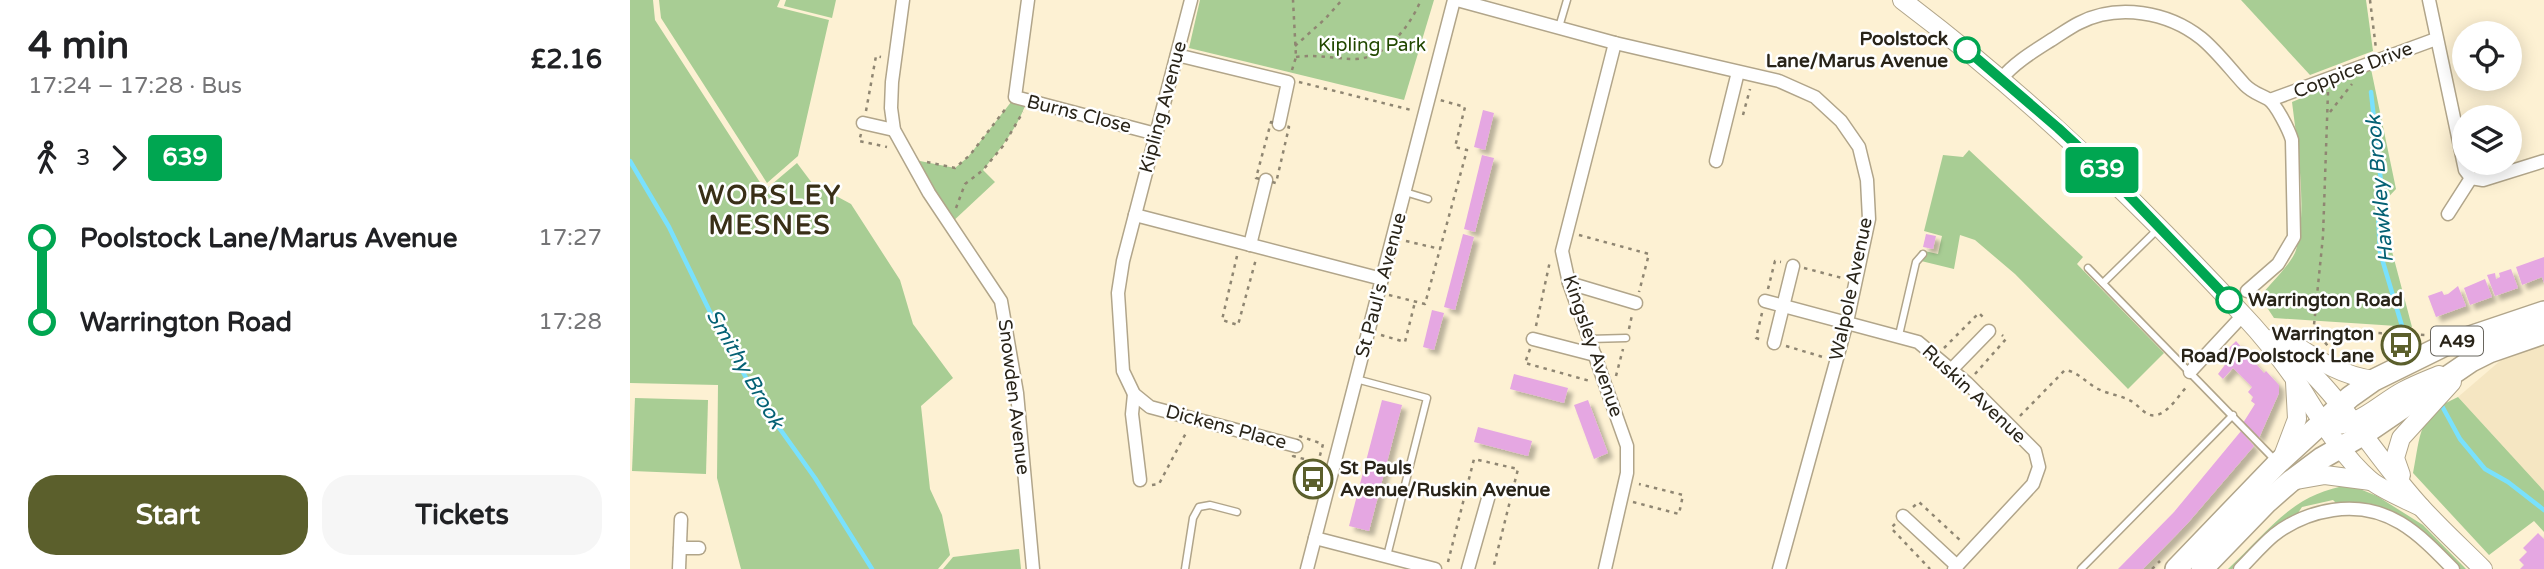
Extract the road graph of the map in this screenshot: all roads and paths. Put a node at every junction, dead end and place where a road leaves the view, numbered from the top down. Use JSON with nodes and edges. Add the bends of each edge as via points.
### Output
{"nodes":[{"id":1,"x":903,"y":0,"type":"edge"},
{"id":2,"x":1028,"y":0,"type":"edge"},
{"id":3,"x":1191,"y":0,"type":"edge"},
{"id":4,"x":1293,"y":0,"type":"edge"},
{"id":5,"x":1342,"y":0,"type":"edge"},
{"id":6,"x":1421,"y":0,"type":"edge"},
{"id":7,"x":1456,"y":0,"type":"edge"},
{"id":8,"x":1567,"y":0,"type":"edge"},
{"id":9,"x":1902,"y":0,"type":"edge"},
{"id":10,"x":2370,"y":0,"type":"edge"},
{"id":11,"x":2429,"y":0,"type":"edge"},
{"id":12,"x":2116,"y":6,"type":"edge"},
{"id":13,"x":1559,"y":27,"type":"junction"},
{"id":14,"x":2436,"y":39,"type":"junction"},
{"id":15,"x":1615,"y":43,"type":"junction"},
{"id":16,"x":1295,"y":46,"type":"junction"},
{"id":17,"x":1177,"y":55,"type":"junction"},
{"id":18,"x":1296,"y":57,"type":"junction"},
{"id":19,"x":895,"y":60,"type":"junction"},
{"id":20,"x":2373,"y":61,"type":"junction"},
{"id":21,"x":1738,"y":72,"type":"junction"},
{"id":22,"x":1754,"y":75,"type":"junction"},
{"id":23,"x":2001,"y":79,"type":"junction"},
{"id":24,"x":2325,"y":79,"type":"junction"},
{"id":25,"x":1288,"y":82,"type":"junction"},
{"id":26,"x":1021,"y":99,"type":"junction"},
{"id":27,"x":1440,"y":100,"type":"dead end"},
{"id":28,"x":2270,"y":100,"type":"junction"},
{"id":29,"x":2329,"y":113,"type":"junction"},
{"id":30,"x":1425,"y":114,"type":"junction"},
{"id":31,"x":1743,"y":115,"type":"dead end"},
{"id":32,"x":863,"y":123,"type":"junction"},
{"id":33,"x":1279,"y":124,"type":"junction"},
{"id":34,"x":894,"y":130,"type":"junction"},
{"id":35,"x":1156,"y":134,"type":"junction"},
{"id":36,"x":908,"y":155,"type":"junction"},
{"id":37,"x":1716,"y":161,"type":"dead end"},
{"id":38,"x":2544,"y":161,"type":"edge"},
{"id":39,"x":2471,"y":177,"type":"junction"},
{"id":40,"x":1265,"y":180,"type":"junction"},
{"id":41,"x":1405,"y":191,"type":"junction"},
{"id":42,"x":1428,"y":199,"type":"dead end"},
{"id":43,"x":2448,"y":214,"type":"dead end"},
{"id":44,"x":1135,"y":215,"type":"junction"},
{"id":45,"x":950,"y":224,"type":"junction"},
{"id":46,"x":2160,"y":228,"type":"junction"},
{"id":47,"x":1393,"y":238,"type":"junction"},
{"id":48,"x":1250,"y":245,"type":"junction"},
{"id":49,"x":1440,"y":249,"type":"junction"},
{"id":50,"x":1923,"y":254,"type":"dead end"},
{"id":51,"x":1793,"y":266,"type":"dead end"},
{"id":52,"x":2088,"y":268,"type":"dead end"},
{"id":53,"x":1569,"y":283,"type":"junction"},
{"id":54,"x":2103,"y":283,"type":"junction"},
{"id":55,"x":1380,"y":286,"type":"junction"},
{"id":56,"x":2247,"y":291,"type":"dead end"},
{"id":57,"x":1765,"y":301,"type":"dead end"},
{"id":58,"x":1415,"y":302,"type":"junction"},
{"id":59,"x":1636,"y":303,"type":"dead end"},
{"id":60,"x":1783,"y":306,"type":"junction"},
{"id":61,"x":2544,"y":312,"type":"edge"},
{"id":62,"x":2243,"y":315,"type":"junction"},
{"id":63,"x":1847,"y":322,"type":"junction"},
{"id":64,"x":2256,"y":329,"type":"junction"},
{"id":65,"x":1989,"y":331,"type":"dead end"},
{"id":66,"x":1368,"y":332,"type":"junction"},
{"id":67,"x":2544,"y":333,"type":"edge"},
{"id":68,"x":1899,"y":335,"type":"junction"},
{"id":69,"x":2433,"y":335,"type":"dead end"},
{"id":70,"x":1626,"y":338,"type":"dead end"},
{"id":71,"x":1533,"y":339,"type":"dead end"},
{"id":72,"x":1589,"y":339,"type":"junction"},
{"id":73,"x":1774,"y":343,"type":"dead end"},
{"id":74,"x":1595,"y":355,"type":"junction"},
{"id":75,"x":2471,"y":361,"type":"junction"},
{"id":76,"x":1952,"y":369,"type":"junction"},
{"id":77,"x":2192,"y":375,"type":"junction"},
{"id":78,"x":1356,"y":379,"type":"junction"},
{"id":79,"x":2294,"y":379,"type":"junction"},
{"id":80,"x":2374,"y":380,"type":"junction"},
{"id":81,"x":1134,"y":394,"type":"junction"},
{"id":82,"x":2232,"y":415,"type":"junction"},
{"id":83,"x":1193,"y":419,"type":"junction"},
{"id":84,"x":2353,"y":420,"type":"junction"},
{"id":85,"x":2323,"y":422,"type":"junction"},
{"id":86,"x":2011,"y":425,"type":"junction"},
{"id":87,"x":1296,"y":446,"type":"dead end"},
{"id":88,"x":2340,"y":447,"type":"junction"},
{"id":89,"x":2280,"y":461,"type":"junction"},
{"id":90,"x":1140,"y":480,"type":"joint"},
{"id":91,"x":1626,"y":480,"type":"junction"},
{"id":92,"x":2291,"y":481,"type":"junction"},
{"id":93,"x":2371,"y":481,"type":"junction"},
{"id":94,"x":2404,"y":485,"type":"junction"},
{"id":95,"x":1489,"y":495,"type":"dead end"},
{"id":96,"x":1621,"y":499,"type":"junction"},
{"id":97,"x":2421,"y":507,"type":"junction"},
{"id":98,"x":1237,"y":512,"type":"dead end"},
{"id":99,"x":1903,"y":516,"type":"dead end"},
{"id":100,"x":681,"y":519,"type":"dead end"},
{"id":101,"x":1315,"y":538,"type":"junction"},
{"id":102,"x":680,"y":548,"type":"junction"},
{"id":103,"x":699,"y":548,"type":"dead end"},
{"id":104,"x":1387,"y":556,"type":"junction"},
{"id":105,"x":1955,"y":567,"type":"edge"},
{"id":106,"x":679,"y":569,"type":"edge"},
{"id":107,"x":1033,"y":569,"type":"edge"},
{"id":108,"x":1185,"y":569,"type":"edge"},
{"id":109,"x":1307,"y":569,"type":"edge"},
{"id":110,"x":1435,"y":569,"type":"edge"},
{"id":111,"x":1468,"y":569,"type":"edge"},
{"id":112,"x":1605,"y":569,"type":"edge"},
{"id":113,"x":1779,"y":569,"type":"edge"},
{"id":114,"x":2081,"y":569,"type":"edge"},
{"id":115,"x":2176,"y":569,"type":"edge"},
{"id":116,"x":2202,"y":569,"type":"edge"},
{"id":117,"x":2240,"y":569,"type":"edge"},
{"id":118,"x":2453,"y":569,"type":"edge"},
{"id":119,"x":2483,"y":569,"type":"edge"}],
"edges":[{"from":1,"to":19,"type":"street","name":"Snowden Avenue"},
{"from":2,"to":26,"type":"street","name":"Burns Close"},
{"from":3,"to":17,"type":"street","name":"Kipling Avenue"},
{"from":4,"to":16,"type":"path"},
{"from":5,"to":16,"type":"path"},
{"from":6,"to":18,"type":"path","via":[[1399,34],[1370,57]]},
{"from":7,"to":13,"type":"street","name":"Walpole Avenue"},
{"from":7,"to":30,"type":"street","name":"St Paul's Avenue"},
{"from":8,"to":13,"type":"lane"},
{"from":9,"to":23,"type":"main road"},
{"from":10,"to":20,"type":"path"},
{"from":11,"to":14,"type":"street","name":"Coppice Drive"},
{"from":12,"to":23,"type":"street","via":[[2080,22],[2017,63]]},
{"from":12,"to":28,"type":"street","via":[[2183,26],[2202,39],[2253,93]]},
{"from":13,"to":15,"type":"street","name":"Walpole Avenue"},
{"from":14,"to":20,"type":"street","name":"Coppice Drive"},
{"from":14,"to":39,"type":"street","name":"Coppice Drive","via":[[2465,170]]},
{"from":15,"to":21,"type":"street","name":"Walpole Avenue"},
{"from":15,"to":53,"type":"street","name":"Kingsley Avenue","via":[[1562,251]]},
{"from":16,"to":18,"type":"path"},
{"from":17,"to":25,"type":"street"},
{"from":17,"to":35,"type":"street","name":"Kipling Avenue"},
{"from":18,"to":25,"type":"path"},
{"from":19,"to":32,"type":"path","via":[[876,57]]},
{"from":19,"to":34,"type":"street","name":"Snowden Avenue"},
{"from":20,"to":24,"type":"street","name":"Coppice Drive"},
{"from":20,"to":29,"type":"path"},
{"from":21,"to":22,"type":"street","name":"Walpole Avenue"},
{"from":21,"to":37,"type":"street"},
{"from":22,"to":31,"type":"path"},
{"from":22,"to":63,"type":"street","name":"Walpole Avenue","via":[[1815,97],[1842,121],[1859,148],[1869,219]]},
{"from":23,"to":46,"type":"main road"},
{"from":24,"to":28,"type":"street","name":"Coppice Drive"},
{"from":24,"to":29,"type":"path"},
{"from":25,"to":30,"type":"path"},
{"from":25,"to":33,"type":"street"},
{"from":26,"to":35,"type":"street","name":"Burns Close"},
{"from":26,"to":36,"type":"path","via":[[955,168]]},
{"from":26,"to":45,"type":"path","via":[[1021,118],[983,170],[965,184]]},
{"from":27,"to":49,"type":"path","via":[[1465,107],[1455,147],[1466,150]]},
{"from":28,"to":56,"type":"street","via":[[2292,140],[2294,237],[2278,264]]},
{"from":29,"to":69,"type":"path","via":[[2315,331]]},
{"from":30,"to":41,"type":"street","name":"St Paul's Avenue"},
{"from":32,"to":34,"type":"street"},
{"from":32,"to":36,"type":"path","via":[[859,141]]},
{"from":33,"to":40,"type":"path","via":[[1271,122],[1256,178]]},
{"from":33,"to":40,"type":"path","via":[[1289,127],[1276,183]]},
{"from":34,"to":36,"type":"street","name":"Snowden Avenue"},
{"from":35,"to":44,"type":"street","name":"Kipling Avenue"},
{"from":36,"to":45,"type":"street","name":"Snowden Avenue"},
{"from":38,"to":39,"type":"street","via":[[2483,180]]},
{"from":39,"to":43,"type":"street"},
{"from":40,"to":48,"type":"street"},
{"from":41,"to":42,"type":"lane"},
{"from":41,"to":47,"type":"street","name":"St Paul's Avenue"},
{"from":44,"to":48,"type":"street"},
{"from":44,"to":81,"type":"street","via":[[1118,307],[1124,370]]},
{"from":45,"to":107,"type":"street","name":"Snowden Avenue","via":[[1000,301],[1017,393]]},
{"from":46,"to":54,"type":"lane"},
{"from":46,"to":62,"type":"main road"},
{"from":47,"to":49,"type":"path"},
{"from":47,"to":55,"type":"street","name":"St Paul's Avenue"},
{"from":48,"to":48,"type":"path","via":[[1222,320],[1238,325]]},
{"from":48,"to":55,"type":"street"},
{"from":49,"to":58,"type":"path","via":[[1425,304]]},
{"from":50,"to":68,"type":"lane","via":[[1916,262]]},
{"from":51,"to":60,"type":"street"},
{"from":52,"to":54,"type":"lane"},
{"from":53,"to":59,"type":"street"},
{"from":53,"to":72,"type":"street","name":"Kingsley Avenue"},
{"from":54,"to":77,"type":"lane"},
{"from":55,"to":58,"type":"path"},
{"from":55,"to":66,"type":"street","name":"St Paul's Avenue"},
{"from":57,"to":60,"type":"street","name":"Ruskin Avenue"},
{"from":58,"to":66,"type":"path","via":[[1405,342]]},
{"from":60,"to":63,"type":"street","name":"Ruskin Avenue"},
{"from":60,"to":73,"type":"street"},
{"from":61,"to":80,"type":"highway","number":"A49","via":[[2443,346]]},
{"from":62,"to":64,"type":"main road"},
{"from":62,"to":77,"type":"street"},
{"from":63,"to":68,"type":"street","name":"Ruskin Avenue"},
{"from":63,"to":113,"type":"street","name":"Walpole Avenue"},
{"from":64,"to":79,"type":"main road"},
{"from":64,"to":80,"type":"main road","via":[[2295,345],[2341,373]]},
{"from":64,"to":84,"type":"main road","via":[[2314,375]]},
{"from":65,"to":76,"type":"street"},
{"from":66,"to":78,"type":"street","name":"St Paul's Avenue"},
{"from":67,"to":75,"type":"highway","number":"A49"},
{"from":68,"to":76,"type":"street","name":"Ruskin Avenue","via":[[1918,342]]},
{"from":70,"to":72,"type":"lane"},
{"from":71,"to":74,"type":"street"},
{"from":72,"to":74,"type":"street","name":"Kingsley Avenue"},
{"from":74,"to":91,"type":"street","name":"Kingsley Avenue","via":[[1627,446]]},
{"from":75,"to":84,"type":"highway","number":"A49"},
{"from":75,"to":94,"type":"main road","via":[[2401,438],[2395,458]]},
{"from":76,"to":86,"type":"street","name":"Ruskin Avenue"},
{"from":77,"to":82,"type":"lane"},
{"from":77,"to":86,"type":"path","via":[[2167,409],[2153,415],[2065,369]]},
{"from":78,"to":101,"type":"street","name":"St Paul's Avenue"},
{"from":78,"to":104,"type":"lane","via":[[1427,398]]},
{"from":79,"to":85,"type":"main road"},
{"from":79,"to":89,"type":"main road","via":[[2297,419]]},
{"from":80,"to":84,"type":"highway","number":"A49"},
{"from":81,"to":83,"type":"street","name":"Dickens Place","via":[[1150,407]]},
{"from":81,"to":90,"type":"street"},
{"from":82,"to":89,"type":"lane"},
{"from":82,"to":114,"type":"lane"},
{"from":83,"to":87,"type":"street","name":"Dickens Place"},
{"from":83,"to":90,"type":"path","via":[[1159,484],[1141,486]]},
{"from":84,"to":85,"type":"highway","number":"A49"},
{"from":84,"to":88,"type":"highway","number":"A49"},
{"from":84,"to":94,"type":"main road"},
{"from":85,"to":88,"type":"main road"},
{"from":85,"to":89,"type":"highway","number":"A49"},
{"from":86,"to":105,"type":"street","name":"Ruskin Avenue","via":[[2035,451],[2039,467],[2033,484]]},
{"from":88,"to":92,"type":"highway","number":"A49"},
{"from":88,"to":93,"type":"main road"},
{"from":89,"to":115,"type":"highway","number":"A49"},
{"from":91,"to":96,"type":"street","name":"Kingsley Avenue"},
{"from":91,"to":96,"type":"path","via":[[1683,495],[1679,514]]},
{"from":92,"to":93,"type":"main road","via":[[2325,475]]},
{"from":92,"to":116,"type":"highway","number":"A49"},
{"from":93,"to":97,"type":"main road"},
{"from":94,"to":97,"type":"main road"},
{"from":95,"to":111,"type":"street"},
{"from":96,"to":112,"type":"street","name":"Kingsley Avenue"},
{"from":97,"to":119,"type":"main road"},
{"from":98,"to":108,"type":"lane","via":[[1199,507]]},
{"from":99,"to":105,"type":"street"},
{"from":100,"to":102,"type":"street"},
{"from":101,"to":104,"type":"street"},
{"from":101,"to":109,"type":"street","name":"St Paul's Avenue"},
{"from":102,"to":103,"type":"street"},
{"from":102,"to":106,"type":"street"},
{"from":104,"to":110,"type":"street"},
{"from":117,"to":118,"type":"street","via":[[2284,528],[2308,516],[2350,509],[2391,517],[2428,543]]}]}
